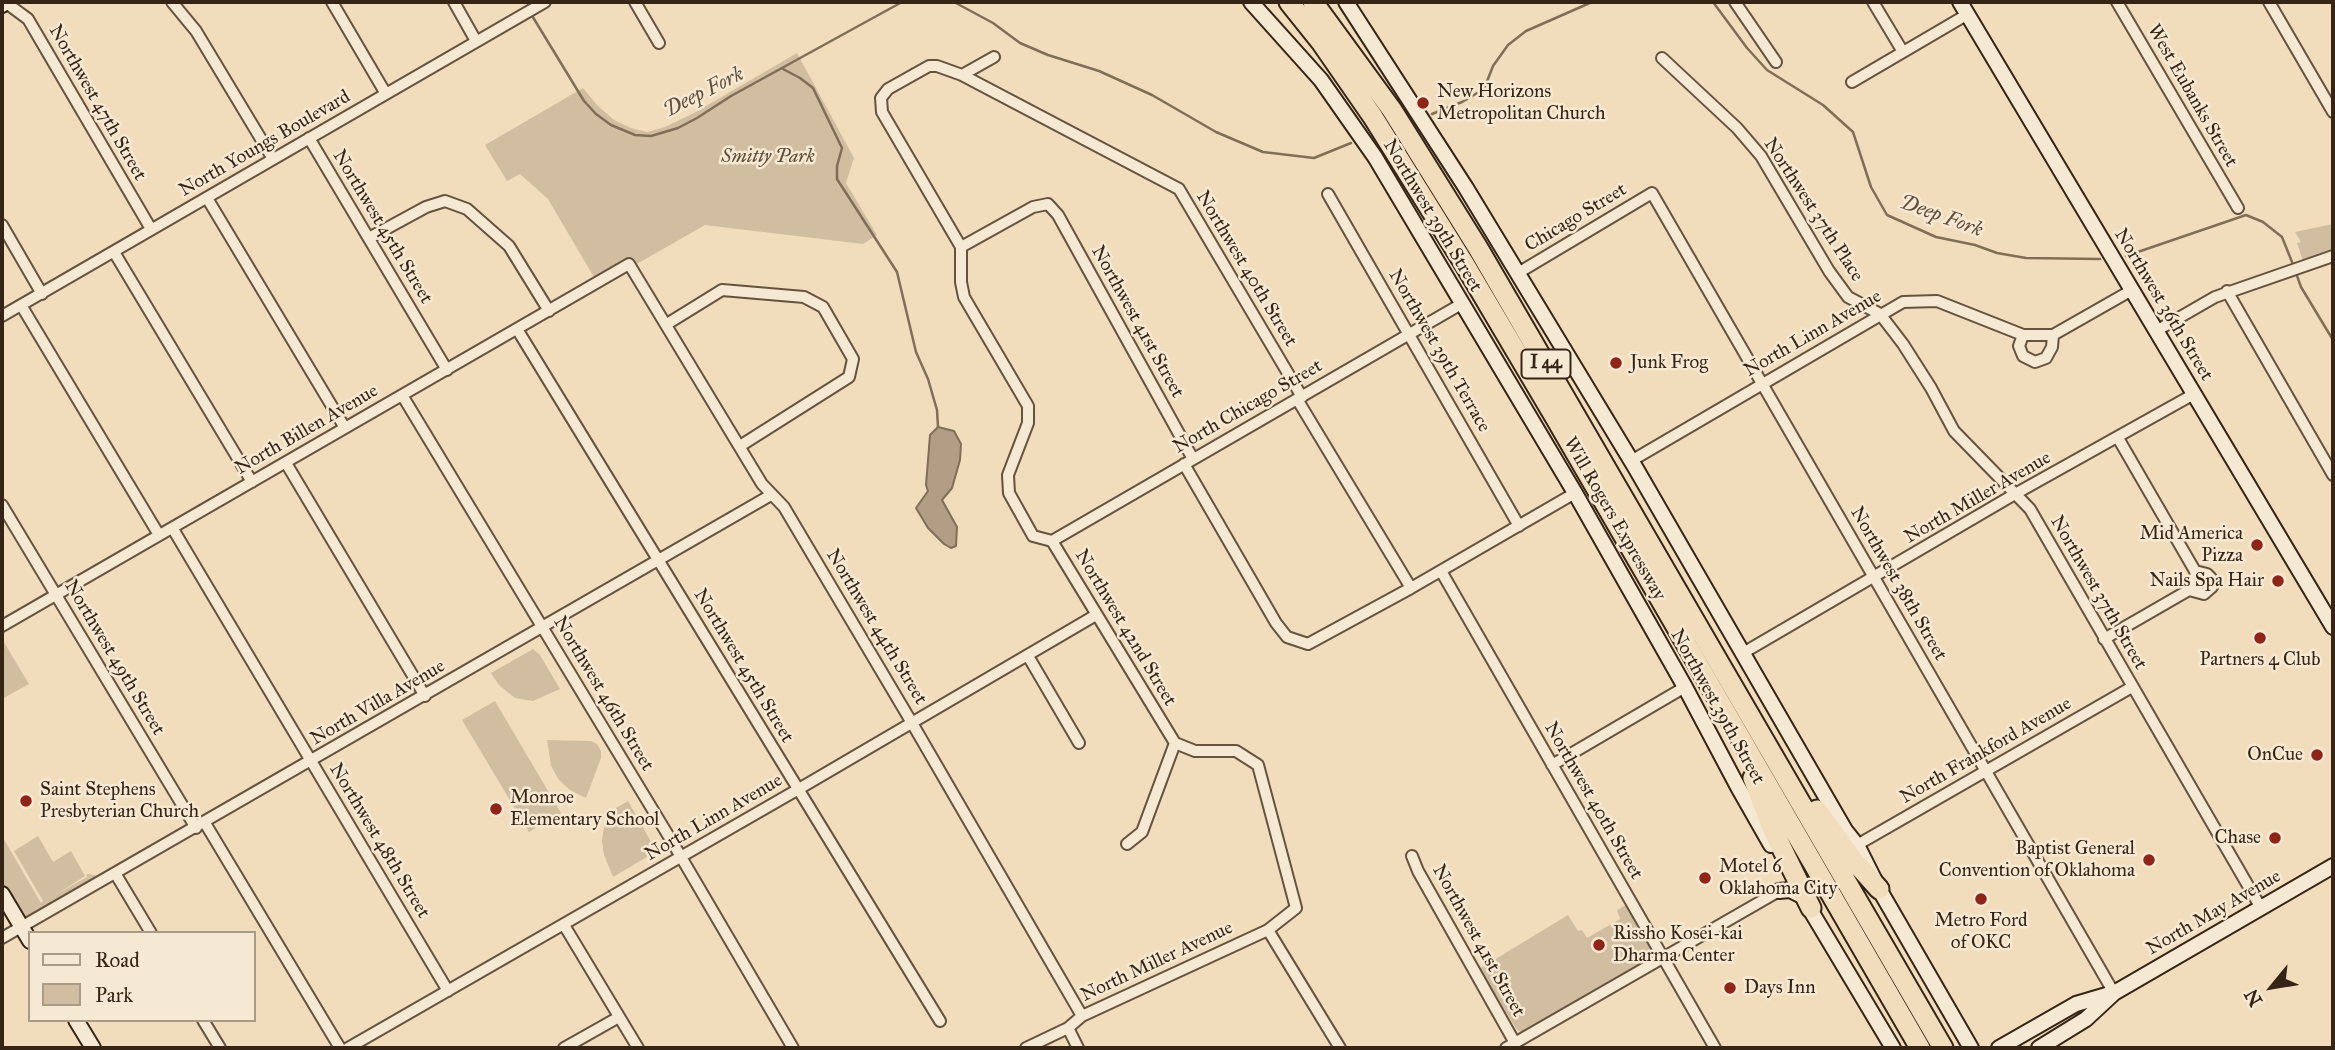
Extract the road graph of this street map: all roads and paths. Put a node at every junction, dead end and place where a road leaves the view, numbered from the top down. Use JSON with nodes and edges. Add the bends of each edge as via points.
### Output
{"nodes":[{"id":1,"x":172,"y":2,"type":"edge"},
{"id":2,"x":332,"y":2,"type":"edge"},
{"id":3,"x":454,"y":2,"type":"edge"},
{"id":4,"x":635,"y":2,"type":"edge"},
{"id":5,"x":1251,"y":2,"type":"edge"},
{"id":6,"x":1289,"y":2,"type":"edge"},
{"id":7,"x":1313,"y":2,"type":"edge"},
{"id":8,"x":1346,"y":2,"type":"edge"},
{"id":9,"x":1735,"y":2,"type":"edge"},
{"id":10,"x":1873,"y":2,"type":"edge"},
{"id":11,"x":2117,"y":2,"type":"edge"},
{"id":12,"x":2269,"y":2,"type":"edge"},
{"id":13,"x":4,"y":3,"type":"edge"},
{"id":14,"x":542,"y":4,"type":"edge"},
{"id":15,"x":1964,"y":8,"type":"edge"},
{"id":16,"x":476,"y":41,"type":"junction"},
{"id":17,"x":659,"y":43,"type":"dead end"},
{"id":18,"x":1903,"y":52,"type":"junction"},
{"id":19,"x":994,"y":57,"type":"dead end"},
{"id":20,"x":1662,"y":58,"type":"dead end"},
{"id":21,"x":1776,"y":62,"type":"dead end"},
{"id":22,"x":962,"y":75,"type":"junction"},
{"id":23,"x":1852,"y":82,"type":"dead end"},
{"id":24,"x":386,"y":94,"type":"junction"},
{"id":25,"x":2333,"y":112,"type":"edge"},
{"id":26,"x":309,"y":138,"type":"junction"},
{"id":27,"x":272,"y":159,"type":"junction"},
{"id":28,"x":1652,"y":193,"type":"joint"},
{"id":29,"x":1328,"y":194,"type":"dead end"},
{"id":30,"x":207,"y":198,"type":"junction"},
{"id":31,"x":2238,"y":208,"type":"dead end"},
{"id":32,"x":2,"y":225,"type":"edge"},
{"id":33,"x":151,"y":229,"type":"junction"},
{"id":34,"x":369,"y":238,"type":"junction"},
{"id":35,"x":961,"y":247,"type":"junction"},
{"id":36,"x":114,"y":252,"type":"junction"},
{"id":37,"x":2333,"y":256,"type":"edge"},
{"id":38,"x":629,"y":264,"type":"joint"},
{"id":39,"x":1518,"y":273,"type":"junction"},
{"id":40,"x":2132,"y":290,"type":"junction"},
{"id":41,"x":2227,"y":291,"type":"junction"},
{"id":42,"x":42,"y":293,"type":"junction"},
{"id":43,"x":1462,"y":303,"type":"junction"},
{"id":44,"x":21,"y":305,"type":"junction"},
{"id":45,"x":549,"y":311,"type":"junction"},
{"id":46,"x":1880,"y":314,"type":"junction"},
{"id":47,"x":2,"y":316,"type":"edge"},
{"id":48,"x":667,"y":324,"type":"junction"},
{"id":49,"x":517,"y":329,"type":"junction"},
{"id":50,"x":2157,"y":331,"type":"junction"},
{"id":51,"x":1410,"y":334,"type":"junction"},
{"id":52,"x":2023,"y":335,"type":"junction"},
{"id":53,"x":2053,"y":335,"type":"junction"},
{"id":54,"x":447,"y":370,"type":"junction"},
{"id":55,"x":1763,"y":384,"type":"junction"},
{"id":56,"x":2194,"y":394,"type":"junction"},
{"id":57,"x":402,"y":395,"type":"junction"},
{"id":58,"x":1299,"y":398,"type":"junction"},
{"id":59,"x":345,"y":428,"type":"junction"},
{"id":60,"x":2118,"y":438,"type":"junction"},
{"id":61,"x":740,"y":446,"type":"junction"},
{"id":62,"x":1189,"y":461,"type":"junction"},
{"id":63,"x":1631,"y":461,"type":"junction"},
{"id":64,"x":286,"y":463,"type":"junction"},
{"id":65,"x":2333,"y":475,"type":"edge"},
{"id":66,"x":252,"y":482,"type":"junction"},
{"id":67,"x":1575,"y":492,"type":"junction"},
{"id":68,"x":2015,"y":494,"type":"junction"},
{"id":69,"x":771,"y":495,"type":"junction"},
{"id":70,"x":2,"y":505,"type":"edge"},
{"id":71,"x":1519,"y":526,"type":"junction"},
{"id":72,"x":173,"y":529,"type":"junction"},
{"id":73,"x":159,"y":536,"type":"junction"},
{"id":74,"x":1052,"y":541,"type":"junction"},
{"id":75,"x":659,"y":561,"type":"junction"},
{"id":76,"x":1441,"y":571,"type":"junction"},
{"id":77,"x":2195,"y":571,"type":"junction"},
{"id":78,"x":1874,"y":578,"type":"junction"},
{"id":79,"x":1411,"y":588,"type":"junction"},
{"id":80,"x":2189,"y":590,"type":"junction"},
{"id":81,"x":56,"y":595,"type":"junction"},
{"id":82,"x":1096,"y":615,"type":"junction"},
{"id":83,"x":2,"y":626,"type":"edge"},
{"id":84,"x":2333,"y":627,"type":"edge"},
{"id":85,"x":542,"y":628,"type":"junction"},
{"id":86,"x":2105,"y":639,"type":"junction"},
{"id":87,"x":1743,"y":653,"type":"junction"},
{"id":88,"x":1028,"y":656,"type":"junction"},
{"id":89,"x":1685,"y":687,"type":"junction"},
{"id":90,"x":2132,"y":687,"type":"junction"},
{"id":91,"x":425,"y":696,"type":"junction"},
{"id":92,"x":1729,"y":719,"type":"junction"},
{"id":93,"x":912,"y":723,"type":"junction"},
{"id":94,"x":1762,"y":737,"type":"junction"},
{"id":95,"x":1079,"y":743,"type":"dead end"},
{"id":96,"x":1175,"y":743,"type":"junction"},
{"id":97,"x":311,"y":762,"type":"junction"},
{"id":98,"x":1552,"y":765,"type":"junction"},
{"id":99,"x":1987,"y":771,"type":"junction"},
{"id":100,"x":797,"y":790,"type":"junction"},
{"id":101,"x":200,"y":825,"type":"junction"},
{"id":102,"x":1127,"y":844,"type":"dead end"},
{"id":103,"x":1857,"y":845,"type":"junction"},
{"id":104,"x":1412,"y":856,"type":"dead end"},
{"id":105,"x":680,"y":857,"type":"junction"},
{"id":106,"x":2333,"y":866,"type":"edge"},
{"id":107,"x":116,"y":873,"type":"junction"},
{"id":108,"x":1879,"y":888,"type":"junction"},
{"id":109,"x":1779,"y":891,"type":"joint"},
{"id":110,"x":2,"y":894,"type":"edge"},
{"id":111,"x":1806,"y":902,"type":"junction"},
{"id":112,"x":2261,"y":908,"type":"junction"},
{"id":113,"x":564,"y":925,"type":"junction"},
{"id":114,"x":21,"y":927,"type":"junction"},
{"id":115,"x":1268,"y":930,"type":"junction"},
{"id":116,"x":150,"y":931,"type":"edge"},
{"id":117,"x":2,"y":938,"type":"edge"},
{"id":118,"x":28,"y":938,"type":"edge"},
{"id":119,"x":1663,"y":959,"type":"junction"},
{"id":120,"x":448,"y":991,"type":"junction"},
{"id":121,"x":2114,"y":993,"type":"junction"},
{"id":122,"x":1082,"y":1016,"type":"junction"},
{"id":123,"x":619,"y":1017,"type":"junction"},
{"id":124,"x":940,"y":1021,"type":"dead end"},
{"id":125,"x":77,"y":1022,"type":"edge"},
{"id":126,"x":204,"y":1022,"type":"edge"},
{"id":127,"x":1068,"y":1028,"type":"junction"},
{"id":128,"x":1516,"y":1045,"type":"edge"},
{"id":129,"x":93,"y":1048,"type":"edge"},
{"id":130,"x":220,"y":1048,"type":"edge"},
{"id":131,"x":340,"y":1048,"type":"edge"},
{"id":132,"x":348,"y":1048,"type":"edge"},
{"id":133,"x":564,"y":1048,"type":"edge"},
{"id":134,"x":638,"y":1048,"type":"edge"},
{"id":135,"x":793,"y":1048,"type":"edge"},
{"id":136,"x":1026,"y":1048,"type":"edge"},
{"id":137,"x":1078,"y":1048,"type":"edge"},
{"id":138,"x":1340,"y":1048,"type":"edge"},
{"id":139,"x":1715,"y":1048,"type":"edge"},
{"id":140,"x":1893,"y":1048,"type":"edge"},
{"id":141,"x":1920,"y":1048,"type":"edge"},
{"id":142,"x":1943,"y":1048,"type":"edge"},
{"id":143,"x":1971,"y":1048,"type":"edge"},
{"id":144,"x":1999,"y":1048,"type":"edge"},
{"id":145,"x":2039,"y":1048,"type":"edge"}],
"edges":[{"from":1,"to":27,"type":"street","via":[[196,31]]},
{"from":2,"to":24,"type":"street"},
{"from":3,"to":16,"type":"street"},
{"from":4,"to":17,"type":"street"},
{"from":5,"to":43,"type":"main road","name":"Northwest 39th Street","via":[[1353,123]]},
{"from":6,"to":92,"type":"highway","name":"Will Rogers Expressway","number":"I 44","via":[[1346,76],[1417,187]]},
{"from":7,"to":94,"type":"highway","name":"Will Rogers Expressway","number":"I 44","via":[[1392,110],[1478,248]]},
{"from":8,"to":39,"type":"main road"},
{"from":9,"to":21,"type":"street"},
{"from":10,"to":18,"type":"street"},
{"from":11,"to":31,"type":"street","name":"West Eubanks Street"},
{"from":12,"to":25,"type":"street"},
{"from":13,"to":33,"type":"street","name":"Northwest 47th Street","via":[[28,19]]},
{"from":14,"to":16,"type":"street","name":"North Youngs Boulevard"},
{"from":15,"to":18,"type":"street"},
{"from":15,"to":40,"type":"main road","name":"Northwest 36th Street"},
{"from":16,"to":24,"type":"street","name":"North Youngs Boulevard"},
{"from":18,"to":23,"type":"street"},
{"from":19,"to":22,"type":"street"},
{"from":20,"to":46,"type":"street","name":"Northwest 37th Place","via":[[1762,156],[1847,297]]},
{"from":22,"to":35,"type":"street","name":"Northwest 40th Street","via":[[929,66],[888,89],[881,98],[882,112]]},
{"from":22,"to":58,"type":"street","name":"Northwest 40th Street","via":[[1179,189]]},
{"from":24,"to":26,"type":"street","name":"North Youngs Boulevard"},
{"from":26,"to":27,"type":"street","name":"North Youngs Boulevard"},
{"from":26,"to":34,"type":"street","name":"Northwest 45th Street"},
{"from":27,"to":30,"type":"street","name":"North Youngs Boulevard"},
{"from":28,"to":39,"type":"street","name":"Chicago Street"},
{"from":28,"to":55,"type":"street","name":"Northwest 38th Street"},
{"from":29,"to":51,"type":"street","name":"Northwest 39th Terrace"},
{"from":30,"to":33,"type":"street","name":"North Youngs Boulevard"},
{"from":30,"to":59,"type":"street"},
{"from":32,"to":42,"type":"street"},
{"from":33,"to":36,"type":"street","name":"North Youngs Boulevard"},
{"from":34,"to":45,"type":"street","via":[[426,206],[445,201],[467,209],[509,246]]},
{"from":34,"to":54,"type":"street","name":"Northwest 45th Street"},
{"from":35,"to":62,"type":"street","name":"Northwest 41st Street","via":[[1033,207],[1048,204]]},
{"from":35,"to":74,"type":"street","name":"Northwest 42nd Street","via":[[964,297],[1028,406],[1028,423],[1008,475],[1009,493],[1033,536]]},
{"from":36,"to":42,"type":"street","name":"North Youngs Boulevard"},
{"from":36,"to":66,"type":"street"},
{"from":37,"to":41,"type":"street"},
{"from":38,"to":45,"type":"street","name":"North Billen Avenue"},
{"from":38,"to":48,"type":"street","name":"Northwest 44th Street"},
{"from":39,"to":63,"type":"main road"},
{"from":40,"to":50,"type":"main road","name":"Northwest 36th Street"},
{"from":40,"to":53,"type":"street","name":"North Linn Avenue"},
{"from":41,"to":50,"type":"street"},
{"from":41,"to":65,"type":"street"},
{"from":42,"to":44,"type":"street","name":"North Youngs Boulevard"},
{"from":43,"to":51,"type":"street","name":"North Chicago Street"},
{"from":43,"to":67,"type":"main road","name":"Northwest 39th Street"},
{"from":44,"to":47,"type":"street","name":"North Youngs Boulevard"},
{"from":44,"to":73,"type":"street"},
{"from":45,"to":49,"type":"street","name":"North Billen Avenue"},
{"from":46,"to":52,"type":"street","name":"North Linn Avenue","via":[[1903,302],[1937,301]]},
{"from":46,"to":55,"type":"street","name":"North Linn Avenue"},
{"from":46,"to":68,"type":"street","name":"Northwest 37th Street","via":[[1954,431]]},
{"from":48,"to":61,"type":"street","name":"Northwest 44th Street"},
{"from":48,"to":61,"type":"street","via":[[722,290],[804,297],[823,307],[853,359],[849,377]]},
{"from":49,"to":54,"type":"street","name":"North Billen Avenue"},
{"from":49,"to":75,"type":"street","name":"Northwest 45th Street"},
{"from":50,"to":56,"type":"main road","name":"Northwest 36th Street"},
{"from":51,"to":58,"type":"street","name":"North Chicago Street"},
{"from":51,"to":71,"type":"street","name":"Northwest 39th Terrace"},
{"from":52,"to":53,"type":"street","name":"North Linn Avenue"},
{"from":52,"to":53,"type":"street","name":"North Linn Avenue","via":[[2019,346],[2024,356],[2035,362],[2046,358]]},
{"from":54,"to":57,"type":"street","name":"North Billen Avenue"},
{"from":55,"to":63,"type":"street","name":"North Linn Avenue"},
{"from":55,"to":78,"type":"street","name":"Northwest 38th Street"},
{"from":56,"to":60,"type":"street","name":"North Miller Avenue"},
{"from":56,"to":84,"type":"main road","name":"Northwest 36th Street"},
{"from":57,"to":59,"type":"street","name":"North Billen Avenue"},
{"from":57,"to":85,"type":"street","name":"Northwest 46th Street"},
{"from":58,"to":62,"type":"street","name":"North Chicago Street"},
{"from":58,"to":79,"type":"street","name":"Northwest 40th Street"},
{"from":59,"to":64,"type":"street","name":"North Billen Avenue"},
{"from":60,"to":68,"type":"street","name":"North Miller Avenue"},
{"from":60,"to":77,"type":"street"},
{"from":61,"to":69,"type":"street","name":"Northwest 44th Street"},
{"from":62,"to":74,"type":"street","name":"North Chicago Street"},
{"from":62,"to":79,"type":"street","name":"Northwest 41st Street","via":[[1287,638],[1308,644]]},
{"from":63,"to":87,"type":"main road"},
{"from":64,"to":66,"type":"street","name":"North Billen Avenue"},
{"from":64,"to":91,"type":"street"},
{"from":66,"to":72,"type":"street","name":"North Billen Avenue"},
{"from":67,"to":71,"type":"street"},
{"from":67,"to":89,"type":"main road","name":"Northwest 39th Street"},
{"from":68,"to":78,"type":"street","name":"North Miller Avenue"},
{"from":68,"to":86,"type":"street","name":"Northwest 37th Street","via":[[2030,509]]},
{"from":69,"to":75,"type":"street","name":"North Villa Avenue"},
{"from":69,"to":93,"type":"street","name":"Northwest 44th Street","via":[[784,507]]},
{"from":70,"to":81,"type":"street","name":"Northwest 49th Street"},
{"from":71,"to":76,"type":"street"},
{"from":72,"to":73,"type":"street","name":"North Billen Avenue"},
{"from":72,"to":97,"type":"street","name":"Northwest 48th Street"},
{"from":73,"to":81,"type":"street","name":"North Billen Avenue"},
{"from":74,"to":82,"type":"street","name":"Northwest 42nd Street"},
{"from":75,"to":85,"type":"street","name":"North Villa Avenue"},
{"from":75,"to":100,"type":"street","name":"Northwest 45th Street"},
{"from":76,"to":79,"type":"street"},
{"from":76,"to":98,"type":"street","name":"Northwest 40th Street"},
{"from":77,"to":80,"type":"street"},
{"from":77,"to":80,"type":"street","via":[[2207,574],[2212,587],[2204,594]]},
{"from":78,"to":87,"type":"street","name":"North Miller Avenue"},
{"from":78,"to":99,"type":"street","name":"Northwest 38th Street"},
{"from":80,"to":86,"type":"street"},
{"from":81,"to":83,"type":"street","name":"North Billen Avenue"},
{"from":81,"to":101,"type":"street","name":"Northwest 49th Street"},
{"from":82,"to":88,"type":"street","name":"North Linn Avenue"},
{"from":82,"to":96,"type":"street","name":"Northwest 42nd Street"},
{"from":85,"to":91,"type":"street","name":"North Villa Avenue"},
{"from":85,"to":105,"type":"street","name":"Northwest 46th Street"},
{"from":86,"to":90,"type":"street","name":"Northwest 37th Street"},
{"from":87,"to":103,"type":"main road"},
{"from":88,"to":93,"type":"street","name":"North Linn Avenue"},
{"from":88,"to":95,"type":"street"},
{"from":89,"to":98,"type":"street"},
{"from":89,"to":111,"type":"main road","name":"Northwest 39th Street"},
{"from":90,"to":99,"type":"street","name":"North Frankford Avenue"},
{"from":90,"to":112,"type":"street","name":"Northwest 37th Street"},
{"from":91,"to":97,"type":"street","name":"North Villa Avenue"},
{"from":92,"to":111,"type":"highway"},
{"from":92,"to":141,"type":"highway","name":"Will Rogers Expressway","number":"I 44"},
{"from":93,"to":100,"type":"street","name":"North Linn Avenue"},
{"from":93,"to":122,"type":"street","name":"Northwest 44th Street"},
{"from":94,"to":108,"type":"highway"},
{"from":94,"to":142,"type":"highway","name":"Will Rogers Expressway","number":"I 44"},
{"from":96,"to":102,"type":"street","via":[[1142,832]]},
{"from":96,"to":115,"type":"street","via":[[1195,751],[1236,751],[1258,765],[1296,908]]},
{"from":97,"to":101,"type":"street","name":"North Villa Avenue"},
{"from":97,"to":120,"type":"street","name":"Northwest 48th Street"},
{"from":98,"to":119,"type":"street","name":"Northwest 40th Street"},
{"from":99,"to":103,"type":"street","name":"North Frankford Avenue"},
{"from":99,"to":121,"type":"street","name":"Northwest 38th Street"},
{"from":100,"to":105,"type":"street","name":"North Linn Avenue"},
{"from":100,"to":124,"type":"street","name":"Northwest 45th Street"},
{"from":101,"to":107,"type":"street","name":"North Villa Avenue"},
{"from":101,"to":131,"type":"street","name":"Northwest 49th Street"},
{"from":103,"to":108,"type":"main road"},
{"from":104,"to":128,"type":"street","name":"Northwest 41st Street"},
{"from":105,"to":113,"type":"street","name":"North Linn Avenue"},
{"from":105,"to":135,"type":"street","name":"Northwest 46th Street"},
{"from":106,"to":112,"type":"main road","name":"North May Avenue"},
{"from":107,"to":114,"type":"street","name":"North Villa Avenue"},
{"from":107,"to":116,"type":"street"},
{"from":108,"to":143,"type":"main road"},
{"from":109,"to":111,"type":"main road","via":[[1790,890]]},
{"from":109,"to":119,"type":"street"},
{"from":110,"to":114,"type":"main road"},
{"from":111,"to":140,"type":"main road","name":"Northwest 39th Street"},
{"from":112,"to":121,"type":"main road","name":"North May Avenue"},
{"from":113,"to":120,"type":"street","name":"North Linn Avenue"},
{"from":113,"to":123,"type":"street"},
{"from":114,"to":117,"type":"street","name":"North Villa Avenue"},
{"from":114,"to":118,"type":"main road"},
{"from":115,"to":122,"type":"street","name":"North Miller Avenue"},
{"from":115,"to":138,"type":"street"},
{"from":119,"to":128,"type":"street"},
{"from":119,"to":139,"type":"street","name":"Northwest 40th Street"},
{"from":120,"to":132,"type":"street","name":"North Linn Avenue"},
{"from":121,"to":144,"type":"main road","name":"North May Avenue","via":[[2076,1004]]},
{"from":121,"to":145,"type":"main road","name":"North May Avenue","via":[[2086,1019]]},
{"from":122,"to":127,"type":"street","name":"North Miller Avenue"},
{"from":123,"to":133,"type":"street"},
{"from":123,"to":134,"type":"street"},
{"from":125,"to":129,"type":"main road"},
{"from":126,"to":130,"type":"street"},
{"from":127,"to":136,"type":"street","name":"North Miller Avenue"},
{"from":127,"to":137,"type":"street"}]}
